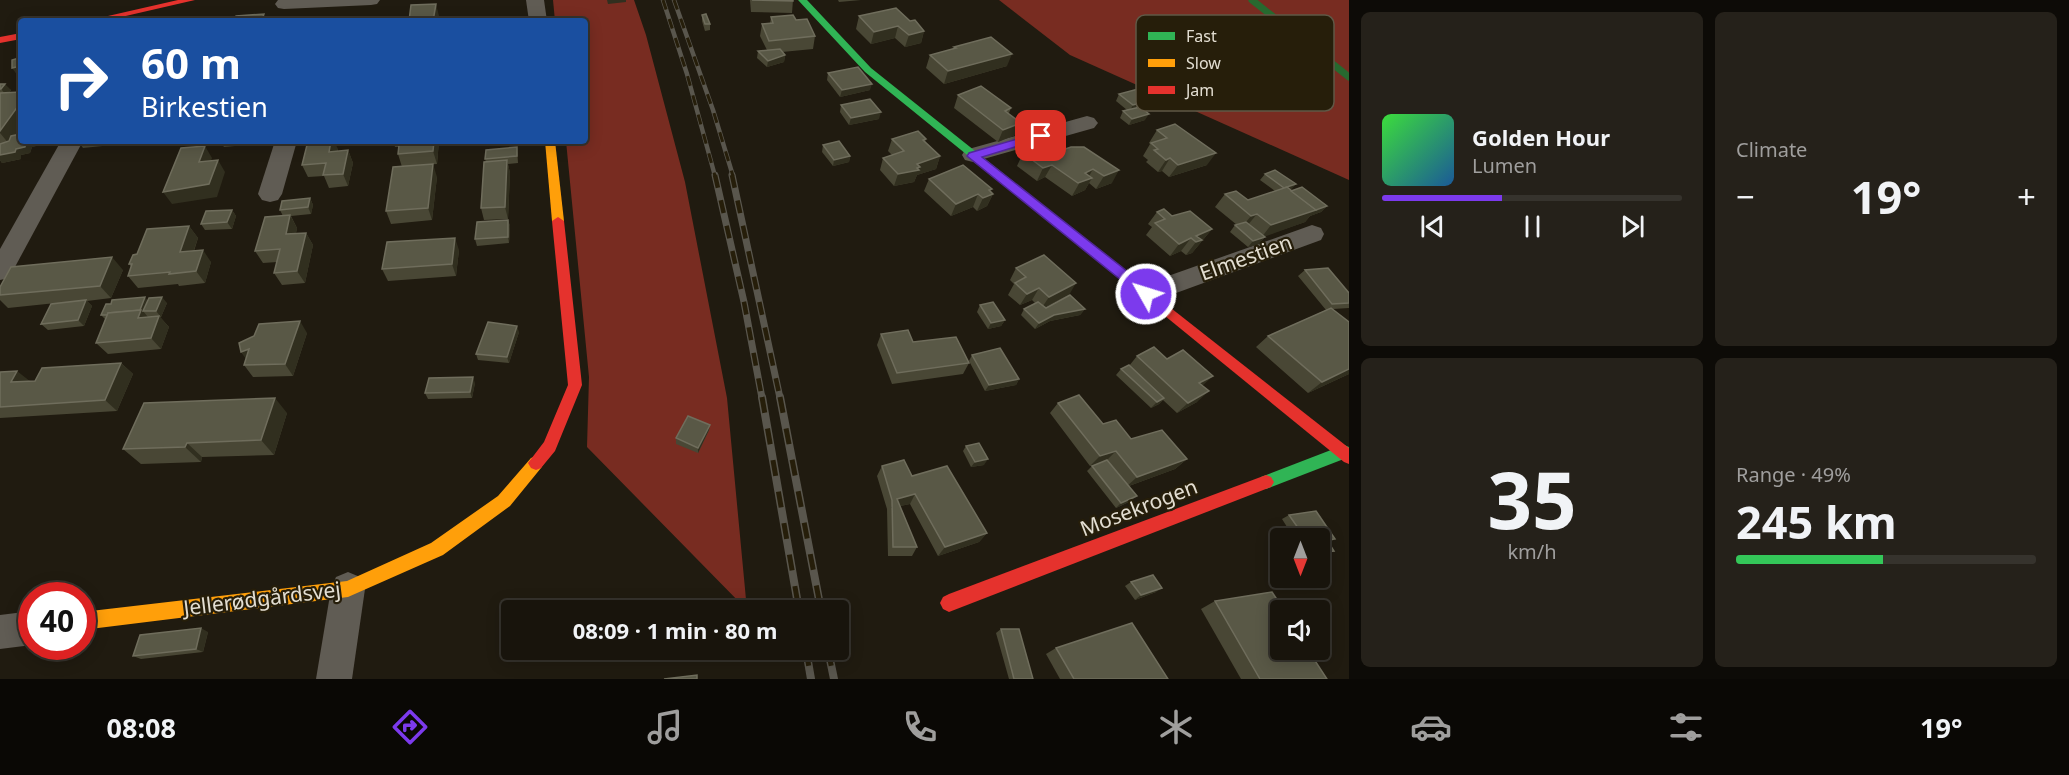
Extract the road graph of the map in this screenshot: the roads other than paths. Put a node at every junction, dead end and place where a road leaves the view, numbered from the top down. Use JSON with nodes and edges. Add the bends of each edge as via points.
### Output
{"nodes":[{"id":1,"x":191,"y":0,"type":"edge"},
{"id":2,"x":371,"y":0,"type":"edge"},
{"id":3,"x":535,"y":0,"type":"edge"},
{"id":4,"x":802,"y":0,"type":"edge"},
{"id":5,"x":326,"y":2,"type":"junction"},
{"id":6,"x":284,"y":4,"type":"dead end"},
{"id":7,"x":140,"y":16,"type":"edge"},
{"id":8,"x":120,"y":18,"type":"edge"},
{"id":9,"x":322,"y":18,"type":"edge"},
{"id":10,"x":538,"y":18,"type":"edge"},
{"id":11,"x":18,"y":37,"type":"edge"},
{"id":12,"x":0,"y":40,"type":"edge"},
{"id":13,"x":1087,"y":123,"type":"dead end"},
{"id":14,"x":70,"y":144,"type":"edge"},
{"id":15,"x":285,"y":144,"type":"edge"},
{"id":16,"x":550,"y":144,"type":"edge"},
{"id":17,"x":973,"y":156,"type":"junction"},
{"id":18,"x":270,"y":194,"type":"dead end"},
{"id":19,"x":1312,"y":234,"type":"dead end"},
{"id":20,"x":0,"y":271,"type":"edge"},
{"id":21,"x":1146,"y":294,"type":"junction"},
{"id":22,"x":1346,"y":455,"type":"edge"},
{"id":23,"x":348,"y":589,"type":"junction"},
{"id":24,"x":949,"y":603,"type":"dead end"},
{"id":25,"x":96,"y":619,"type":"edge"},
{"id":26,"x":18,"y":630,"type":"edge"},
{"id":27,"x":0,"y":632,"type":"edge"},
{"id":28,"x":334,"y":679,"type":"edge"}],
"edges":[{"from":1,"to":7,"type":"street"},
{"from":2,"to":5,"type":"street"},
{"from":3,"to":10,"type":"street"},
{"from":4,"to":17,"type":"street","via":[[868,70]]},
{"from":5,"to":6,"type":"street"},
{"from":5,"to":9,"type":"street"},
{"from":7,"to":8,"type":"street"},
{"from":11,"to":12,"type":"street"},
{"from":13,"to":17,"type":"street"},
{"from":14,"to":20,"type":"street"},
{"from":15,"to":18,"type":"street"},
{"from":16,"to":23,"type":"street","name":"Jellerødgårdsvej","via":[[575,386],[550,446],[504,501],[437,549]]},
{"from":17,"to":21,"type":"street"},
{"from":19,"to":21,"type":"street","name":"Elmestien"},
{"from":21,"to":22,"type":"street"},
{"from":22,"to":24,"type":"street","name":"Mosekrogen"},
{"from":23,"to":25,"type":"street","name":"Jellerødgårdsvej"},
{"from":23,"to":28,"type":"street"},
{"from":26,"to":27,"type":"street"}]}
